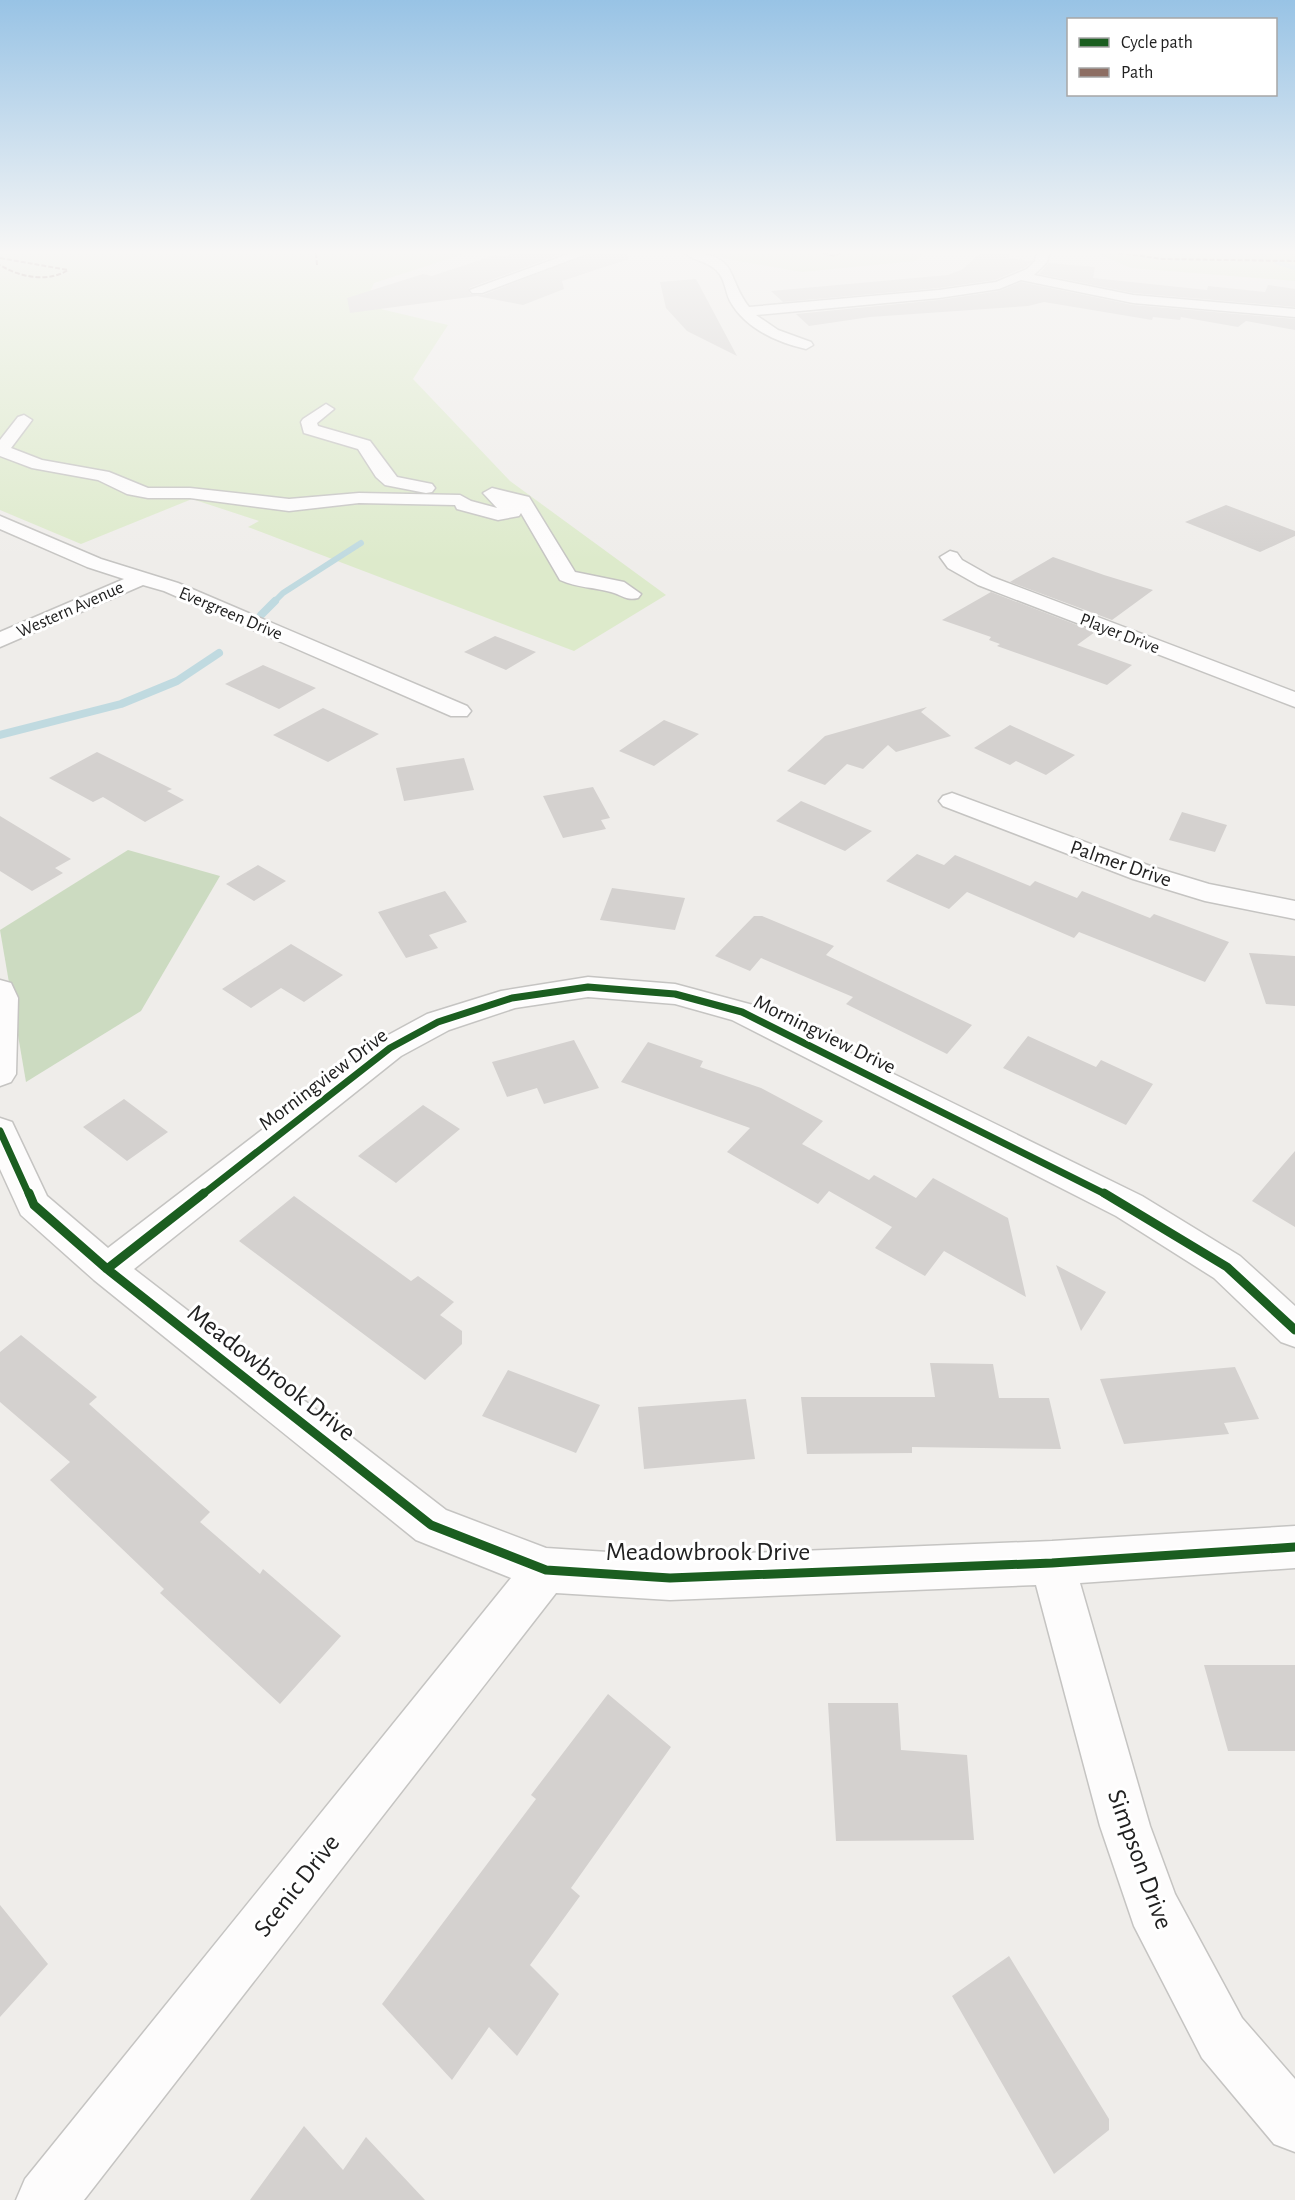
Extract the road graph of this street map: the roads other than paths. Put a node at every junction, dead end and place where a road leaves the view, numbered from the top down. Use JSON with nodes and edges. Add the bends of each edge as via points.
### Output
{"nodes":[{"id":1,"x":326,"y":409,"type":"dead end"},
{"id":2,"x":24,"y":420,"type":"dead end"},
{"id":3,"x":492,"y":493,"type":"junction"},
{"id":4,"x":462,"y":497,"type":"junction"},
{"id":5,"x":0,"y":522,"type":"edge"},
{"id":6,"x":950,"y":557,"type":"dead end"},
{"id":7,"x":140,"y":579,"type":"junction"},
{"id":8,"x":631,"y":594,"type":"dead end"},
{"id":9,"x":0,"y":640,"type":"edge"},
{"id":10,"x":1295,"y":699,"type":"edge"},
{"id":11,"x":459,"y":711,"type":"dead end"},
{"id":12,"x":952,"y":801,"type":"dead end"},
{"id":13,"x":1295,"y":910,"type":"edge"},
{"id":14,"x":0,"y":990,"type":"edge"},
{"id":15,"x":0,"y":1074,"type":"edge"},
{"id":16,"x":0,"y":1131,"type":"edge"},
{"id":17,"x":107,"y":1269,"type":"junction"},
{"id":18,"x":1295,"y":1330,"type":"edge"},
{"id":19,"x":1295,"y":1547,"type":"edge"},
{"id":20,"x":1052,"y":1563,"type":"junction"},
{"id":21,"x":546,"y":1570,"type":"junction"},
{"id":22,"x":1295,"y":2123,"type":"edge"},
{"id":23,"x":46,"y":2200,"type":"edge"}],
"edges":[{"from":1,"to":4,"type":"street","via":[[309,422],[310,429],[364,445],[391,481]]},
{"from":2,"to":4,"type":"street","via":[[1,450],[28,461],[104,476],[140,492],[190,493],[273,504]]},
{"from":3,"to":4,"type":"street"},
{"from":3,"to":4,"type":"street","via":[[512,512],[498,514],[464,505]]},
{"from":3,"to":8,"type":"street","via":[[524,501],[571,578],[615,586]]},
{"from":5,"to":7,"type":"street","name":"Evergreen Drive"},
{"from":6,"to":10,"type":"street","name":"Player Drive","via":[[985,581]]},
{"from":7,"to":9,"type":"street","name":"Western Avenue"},
{"from":7,"to":11,"type":"street","name":"Evergreen Drive","via":[[171,587]]},
{"from":12,"to":13,"type":"street","name":"Palmer Drive","via":[[1143,873],[1205,892]]},
{"from":14,"to":15,"type":"street"},
{"from":16,"to":17,"type":"street","name":"Meadowbrook Drive","via":[[34,1206]]},
{"from":17,"to":18,"type":"street","name":"Morningview Drive","via":[[390,1048],[438,1022],[512,998],[588,987],[675,994],[742,1012],[1129,1206],[1227,1267]]},
{"from":17,"to":21,"type":"street","name":"Meadowbrook Drive","via":[[431,1525]]},
{"from":19,"to":20,"type":"street","name":"Meadowbrook Drive"},
{"from":20,"to":21,"type":"street","name":"Meadowbrook Drive","via":[[670,1578]]},
{"from":20,"to":22,"type":"street","name":"Simpson Drive","via":[[1125,1826],[1154,1907],[1222,2038]]},
{"from":21,"to":23,"type":"street","name":"Scenic Drive"}]}
